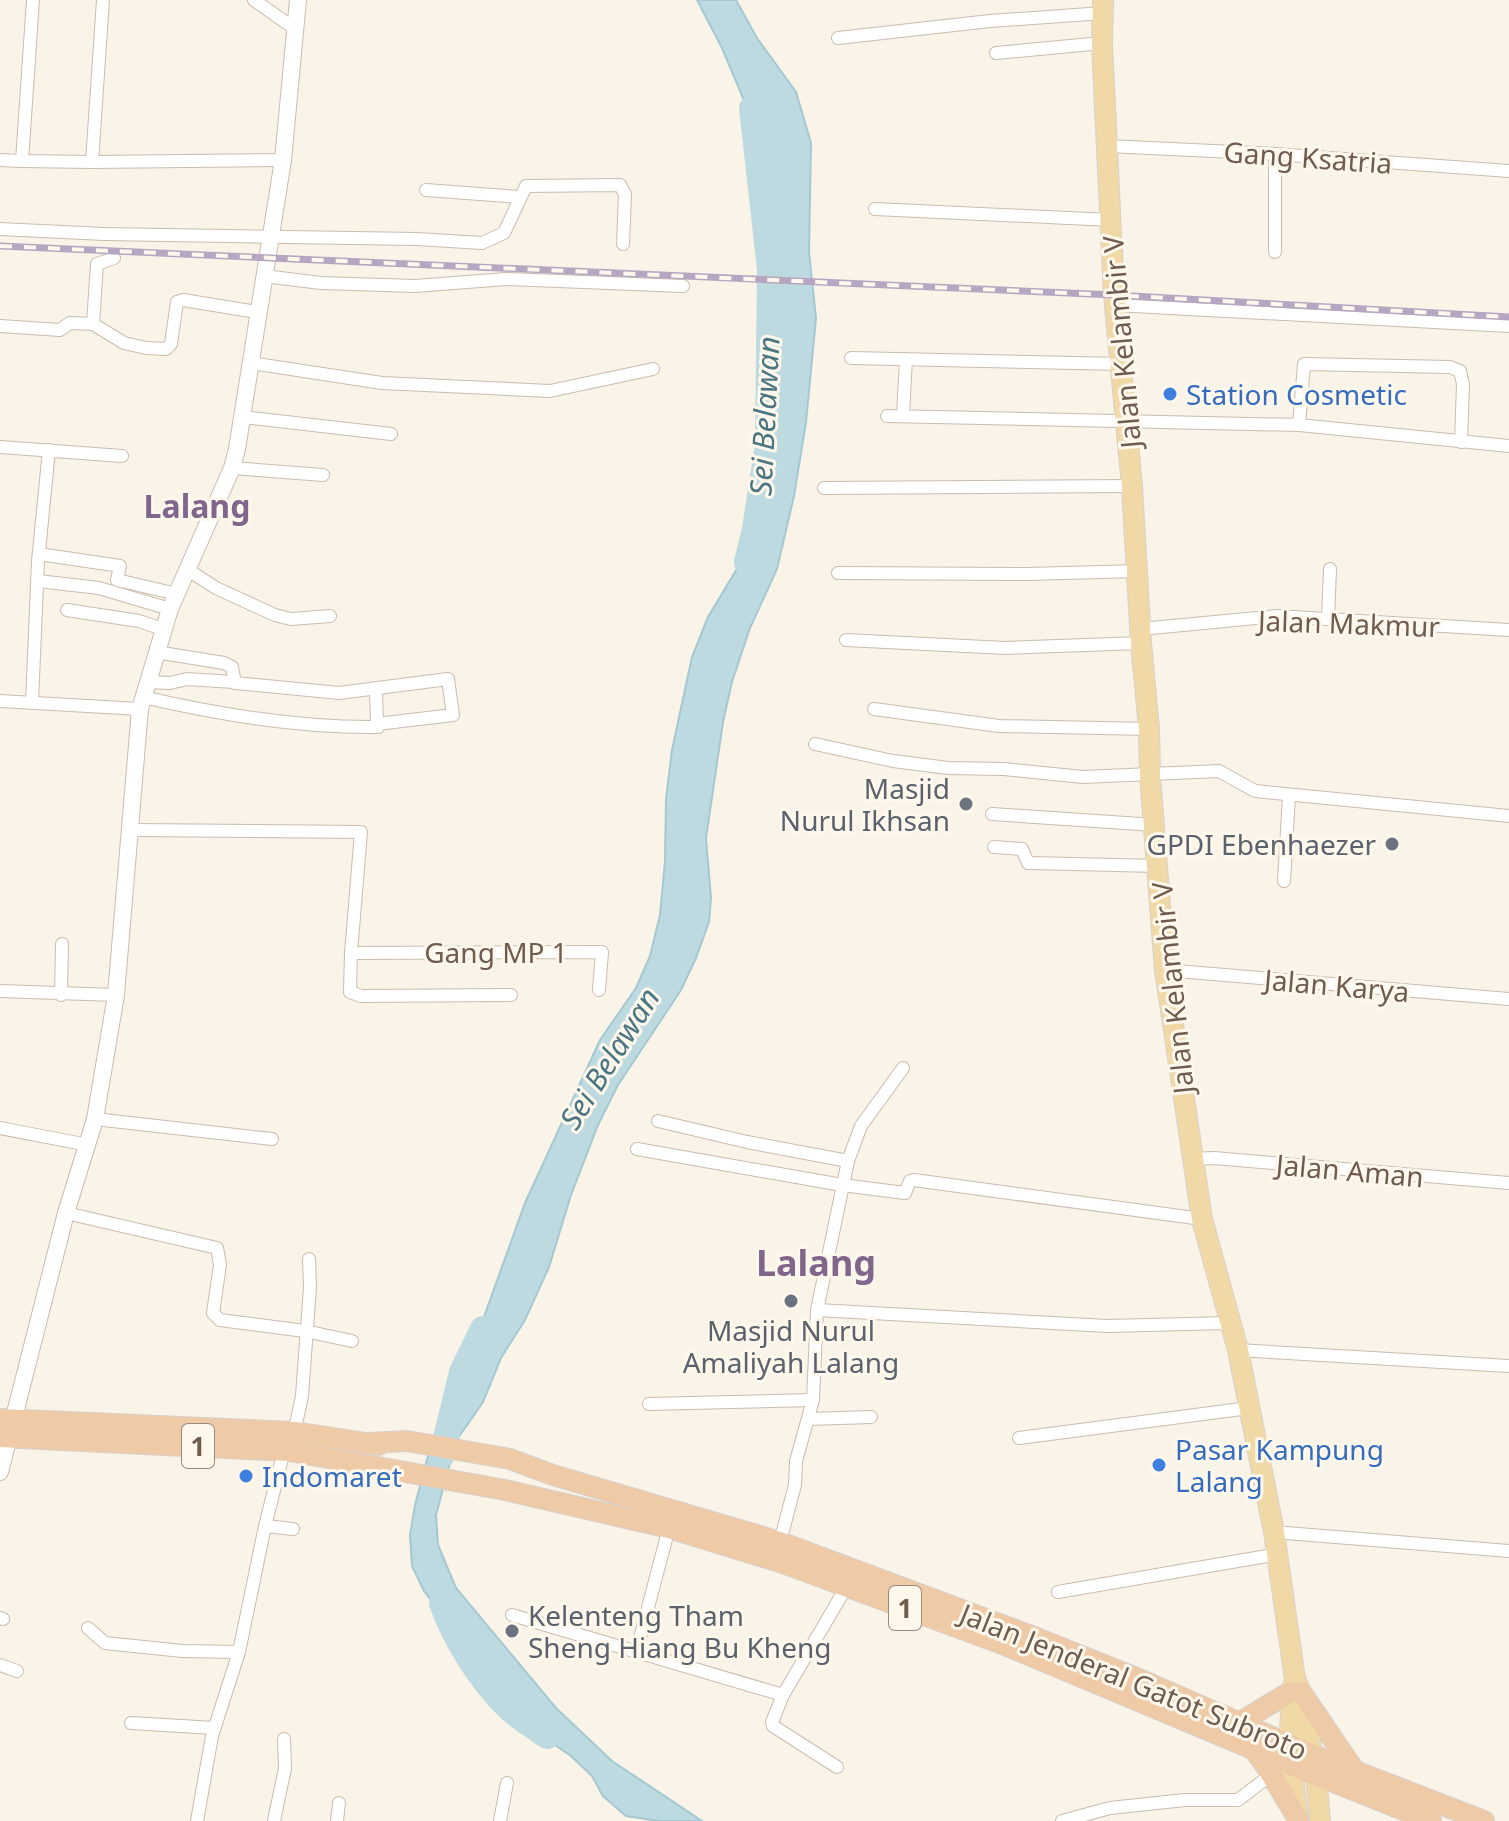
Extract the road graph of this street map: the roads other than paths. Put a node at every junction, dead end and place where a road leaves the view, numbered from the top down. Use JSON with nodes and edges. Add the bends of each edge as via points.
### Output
{"nodes":[{"id":1,"x":33,"y":0,"type":"edge"},
{"id":2,"x":103,"y":0,"type":"edge"},
{"id":3,"x":254,"y":0,"type":"edge"},
{"id":4,"x":298,"y":0,"type":"edge"},
{"id":5,"x":1103,"y":6,"type":"edge"},
{"id":6,"x":295,"y":29,"type":"junction"},
{"id":7,"x":838,"y":38,"type":"dead end"},
{"id":8,"x":1102,"y":43,"type":"junction"},
{"id":9,"x":996,"y":53,"type":"dead end"},
{"id":10,"x":1107,"y":146,"type":"junction"},
{"id":11,"x":1275,"y":154,"type":"junction"},
{"id":12,"x":0,"y":160,"type":"edge"},
{"id":13,"x":283,"y":160,"type":"junction"},
{"id":14,"x":22,"y":161,"type":"junction"},
{"id":15,"x":92,"y":162,"type":"junction"},
{"id":16,"x":1509,"y":171,"type":"edge"},
{"id":17,"x":426,"y":190,"type":"dead end"},
{"id":18,"x":519,"y":197,"type":"junction"},
{"id":19,"x":875,"y":209,"type":"dead end"},
{"id":20,"x":1111,"y":220,"type":"junction"},
{"id":21,"x":0,"y":229,"type":"edge"},
{"id":22,"x":271,"y":236,"type":"junction"},
{"id":23,"x":623,"y":244,"type":"dead end"},
{"id":24,"x":1275,"y":252,"type":"dead end"},
{"id":25,"x":114,"y":258,"type":"dead end"},
{"id":26,"x":264,"y":276,"type":"junction"},
{"id":27,"x":683,"y":286,"type":"dead end"},
{"id":28,"x":1115,"y":305,"type":"junction"},
{"id":29,"x":257,"y":312,"type":"junction"},
{"id":30,"x":93,"y":324,"type":"junction"},
{"id":31,"x":0,"y":326,"type":"edge"},
{"id":32,"x":1509,"y":326,"type":"edge"},
{"id":33,"x":851,"y":358,"type":"dead end"},
{"id":34,"x":906,"y":359,"type":"junction"},
{"id":35,"x":251,"y":363,"type":"junction"},
{"id":36,"x":1123,"y":364,"type":"junction"},
{"id":37,"x":653,"y":369,"type":"dead end"},
{"id":38,"x":903,"y":415,"type":"junction"},
{"id":39,"x":887,"y":416,"type":"dead end"},
{"id":40,"x":243,"y":417,"type":"junction"},
{"id":41,"x":1127,"y":422,"type":"junction"},
{"id":42,"x":1299,"y":425,"type":"junction"},
{"id":43,"x":391,"y":434,"type":"dead end"},
{"id":44,"x":1461,"y":442,"type":"junction"},
{"id":45,"x":1509,"y":446,"type":"edge"},
{"id":46,"x":0,"y":447,"type":"edge"},
{"id":47,"x":49,"y":450,"type":"junction"},
{"id":48,"x":122,"y":456,"type":"dead end"},
{"id":49,"x":232,"y":468,"type":"junction"},
{"id":50,"x":323,"y":475,"type":"dead end"},
{"id":51,"x":1132,"y":486,"type":"junction"},
{"id":52,"x":824,"y":488,"type":"dead end"},
{"id":53,"x":39,"y":554,"type":"junction"},
{"id":54,"x":1330,"y":569,"type":"dead end"},
{"id":55,"x":188,"y":570,"type":"junction"},
{"id":56,"x":1138,"y":571,"type":"junction"},
{"id":57,"x":838,"y":573,"type":"dead end"},
{"id":58,"x":38,"y":581,"type":"junction"},
{"id":59,"x":116,"y":586,"type":"junction"},
{"id":60,"x":173,"y":602,"type":"junction"},
{"id":61,"x":67,"y":610,"type":"dead end"},
{"id":62,"x":330,"y":616,"type":"dead end"},
{"id":63,"x":1328,"y":619,"type":"junction"},
{"id":64,"x":162,"y":629,"type":"junction"},
{"id":65,"x":1509,"y":630,"type":"edge"},
{"id":66,"x":1141,"y":636,"type":"junction"},
{"id":67,"x":846,"y":640,"type":"dead end"},
{"id":68,"x":156,"y":652,"type":"junction"},
{"id":69,"x":234,"y":682,"type":"junction"},
{"id":70,"x":376,"y":689,"type":"junction"},
{"id":71,"x":144,"y":696,"type":"junction"},
{"id":72,"x":0,"y":701,"type":"edge"},
{"id":73,"x":32,"y":702,"type":"junction"},
{"id":74,"x":874,"y":709,"type":"dead end"},
{"id":75,"x":377,"y":724,"type":"junction"},
{"id":76,"x":1149,"y":729,"type":"junction"},
{"id":77,"x":815,"y":744,"type":"dead end"},
{"id":78,"x":1150,"y":776,"type":"junction"},
{"id":79,"x":1289,"y":796,"type":"junction"},
{"id":80,"x":992,"y":814,"type":"dead end"},
{"id":81,"x":1509,"y":816,"type":"edge"},
{"id":82,"x":1155,"y":825,"type":"junction"},
{"id":83,"x":131,"y":830,"type":"junction"},
{"id":84,"x":994,"y":847,"type":"dead end"},
{"id":85,"x":1159,"y":866,"type":"junction"},
{"id":86,"x":1284,"y":881,"type":"dead end"},
{"id":87,"x":62,"y":944,"type":"dead end"},
{"id":88,"x":351,"y":953,"type":"junction"},
{"id":89,"x":1165,"y":970,"type":"junction"},
{"id":90,"x":599,"y":990,"type":"dead end"},
{"id":91,"x":0,"y":991,"type":"edge"},
{"id":92,"x":61,"y":995,"type":"junction"},
{"id":93,"x":116,"y":995,"type":"junction"},
{"id":94,"x":511,"y":995,"type":"dead end"},
{"id":95,"x":1509,"y":999,"type":"edge"},
{"id":96,"x":903,"y":1068,"type":"dead end"},
{"id":97,"x":95,"y":1119,"type":"junction"},
{"id":98,"x":658,"y":1121,"type":"dead end"},
{"id":99,"x":0,"y":1128,"type":"edge"},
{"id":100,"x":272,"y":1139,"type":"dead end"},
{"id":101,"x":88,"y":1145,"type":"junction"},
{"id":102,"x":637,"y":1149,"type":"dead end"},
{"id":103,"x":1192,"y":1159,"type":"junction"},
{"id":104,"x":848,"y":1161,"type":"junction"},
{"id":105,"x":1509,"y":1183,"type":"edge"},
{"id":106,"x":842,"y":1185,"type":"junction"},
{"id":107,"x":66,"y":1213,"type":"junction"},
{"id":108,"x":1202,"y":1219,"type":"junction"},
{"id":109,"x":309,"y":1259,"type":"dead end"},
{"id":110,"x":817,"y":1310,"type":"junction"},
{"id":111,"x":1228,"y":1323,"type":"junction"},
{"id":112,"x":305,"y":1331,"type":"junction"},
{"id":113,"x":352,"y":1341,"type":"dead end"},
{"id":114,"x":1238,"y":1350,"type":"junction"},
{"id":115,"x":1509,"y":1366,"type":"edge"},
{"id":116,"x":813,"y":1400,"type":"junction"},
{"id":117,"x":649,"y":1404,"type":"dead end"},
{"id":118,"x":1249,"y":1408,"type":"junction"},
{"id":119,"x":871,"y":1417,"type":"dead end"},
{"id":120,"x":809,"y":1419,"type":"junction"},
{"id":121,"x":6,"y":1428,"type":"edge"},
{"id":122,"x":1019,"y":1438,"type":"dead end"},
{"id":123,"x":289,"y":1445,"type":"junction"},
{"id":124,"x":400,"y":1454,"type":"junction"},
{"id":125,"x":0,"y":1472,"type":"edge"},
{"id":126,"x":508,"y":1474,"type":"junction"},
{"id":127,"x":265,"y":1526,"type":"junction"},
{"id":128,"x":669,"y":1528,"type":"junction"},
{"id":129,"x":293,"y":1529,"type":"dead end"},
{"id":130,"x":1274,"y":1532,"type":"junction"},
{"id":131,"x":780,"y":1542,"type":"junction"},
{"id":132,"x":1509,"y":1551,"type":"edge"},
{"id":133,"x":1278,"y":1554,"type":"junction"},
{"id":134,"x":847,"y":1586,"type":"junction"},
{"id":135,"x":1058,"y":1592,"type":"dead end"},
{"id":136,"x":512,"y":1615,"type":"dead end"},
{"id":137,"x":88,"y":1628,"type":"dead end"},
{"id":138,"x":239,"y":1652,"type":"junction"},
{"id":139,"x":636,"y":1653,"type":"junction"},
{"id":140,"x":0,"y":1665,"type":"edge"},
{"id":141,"x":17,"y":1671,"type":"dead end"},
{"id":142,"x":1295,"y":1688,"type":"junction"},
{"id":143,"x":783,"y":1695,"type":"junction"},
{"id":144,"x":131,"y":1723,"type":"dead end"},
{"id":145,"x":1239,"y":1723,"type":"junction"},
{"id":146,"x":214,"y":1728,"type":"junction"},
{"id":147,"x":284,"y":1739,"type":"dead end"},
{"id":148,"x":1289,"y":1744,"type":"junction"},
{"id":149,"x":1253,"y":1749,"type":"junction"},
{"id":150,"x":1311,"y":1754,"type":"junction"},
{"id":151,"x":1291,"y":1765,"type":"junction"},
{"id":152,"x":837,"y":1767,"type":"dead end"},
{"id":153,"x":1354,"y":1770,"type":"junction"},
{"id":154,"x":1272,"y":1774,"type":"junction"},
{"id":155,"x":1316,"y":1775,"type":"junction"},
{"id":156,"x":507,"y":1783,"type":"dead end"},
{"id":157,"x":339,"y":1803,"type":"dead end"},
{"id":158,"x":1112,"y":1815,"type":"edge"},
{"id":159,"x":1298,"y":1820,"type":"edge"},
{"id":160,"x":197,"y":1821,"type":"edge"},
{"id":161,"x":274,"y":1821,"type":"edge"},
{"id":162,"x":337,"y":1821,"type":"edge"},
{"id":163,"x":500,"y":1821,"type":"edge"},
{"id":164,"x":1062,"y":1821,"type":"edge"},
{"id":165,"x":1320,"y":1821,"type":"edge"},
{"id":166,"x":1431,"y":1821,"type":"edge"},
{"id":167,"x":1484,"y":1821,"type":"edge"}],
"edges":[{"from":1,"to":14,"type":"street"},
{"from":2,"to":15,"type":"street"},
{"from":3,"to":6,"type":"street"},
{"from":4,"to":6,"type":"street"},
{"from":5,"to":7,"type":"street"},
{"from":5,"to":8,"type":"main road","name":"Jalan Kelambir V"},
{"from":6,"to":13,"type":"street"},
{"from":8,"to":9,"type":"street"},
{"from":8,"to":10,"type":"main road","name":"Jalan Kelambir V"},
{"from":10,"to":11,"type":"street","name":"Gang Ksatria"},
{"from":10,"to":20,"type":"main road","name":"Jalan Kelambir V"},
{"from":11,"to":16,"type":"street","name":"Gang Ksatria"},
{"from":11,"to":24,"type":"street"},
{"from":12,"to":14,"type":"street"},
{"from":13,"to":15,"type":"street"},
{"from":13,"to":22,"type":"street"},
{"from":14,"to":15,"type":"street"},
{"from":17,"to":18,"type":"street"},
{"from":18,"to":22,"type":"street","via":[[504,233],[482,243]]},
{"from":18,"to":23,"type":"street","via":[[526,186],[620,185],[625,194]]},
{"from":19,"to":20,"type":"street"},
{"from":20,"to":28,"type":"main road","name":"Jalan Kelambir V"},
{"from":21,"to":22,"type":"street"},
{"from":22,"to":26,"type":"street"},
{"from":25,"to":30,"type":"street","via":[[97,264]]},
{"from":26,"to":27,"type":"street","via":[[415,286],[506,279]]},
{"from":26,"to":29,"type":"street"},
{"from":28,"to":32,"type":"street"},
{"from":28,"to":36,"type":"main road","name":"Jalan Kelambir V"},
{"from":29,"to":30,"type":"street","via":[[177,302],[166,349],[124,343]]},
{"from":29,"to":35,"type":"street"},
{"from":30,"to":31,"type":"street","via":[[70,323],[60,330]]},
{"from":33,"to":34,"type":"street"},
{"from":34,"to":36,"type":"street"},
{"from":34,"to":38,"type":"street"},
{"from":35,"to":37,"type":"street","via":[[382,383],[550,391]]},
{"from":35,"to":40,"type":"street"},
{"from":36,"to":41,"type":"main road","name":"Jalan Kelambir V"},
{"from":38,"to":39,"type":"street"},
{"from":38,"to":41,"type":"street"},
{"from":40,"to":43,"type":"street"},
{"from":40,"to":49,"type":"street"},
{"from":41,"to":42,"type":"street"},
{"from":41,"to":51,"type":"main road","name":"Jalan Kelambir V"},
{"from":42,"to":44,"type":"street"},
{"from":42,"to":44,"type":"street","via":[[1304,364],[1450,367],[1460,371],[1463,384]]},
{"from":44,"to":45,"type":"street"},
{"from":46,"to":47,"type":"street"},
{"from":47,"to":48,"type":"street"},
{"from":47,"to":53,"type":"street"},
{"from":49,"to":50,"type":"street"},
{"from":49,"to":55,"type":"street"},
{"from":51,"to":52,"type":"street"},
{"from":51,"to":56,"type":"main road","name":"Jalan Kelambir V"},
{"from":53,"to":58,"type":"street"},
{"from":53,"to":59,"type":"street","via":[[120,566]]},
{"from":54,"to":63,"type":"street"},
{"from":55,"to":60,"type":"street"},
{"from":55,"to":62,"type":"street","via":[[275,615]]},
{"from":56,"to":57,"type":"street"},
{"from":56,"to":66,"type":"main road","name":"Jalan Kelambir V"},
{"from":58,"to":59,"type":"street"},
{"from":58,"to":73,"type":"street"},
{"from":59,"to":60,"type":"street"},
{"from":60,"to":64,"type":"street"},
{"from":61,"to":64,"type":"street"},
{"from":63,"to":65,"type":"street","name":"Jalan Makmur"},
{"from":63,"to":66,"type":"street","name":"Jalan Makmur","via":[[1277,616]]},
{"from":64,"to":68,"type":"street"},
{"from":66,"to":67,"type":"street","name":"Jalan Makmur","via":[[1005,648]]},
{"from":66,"to":76,"type":"main road","name":"Jalan Kelambir V"},
{"from":68,"to":69,"type":"street","via":[[228,664]]},
{"from":68,"to":71,"type":"street"},
{"from":69,"to":70,"type":"street","via":[[339,693]]},
{"from":69,"to":71,"type":"street","via":[[187,679]]},
{"from":70,"to":75,"type":"street"},
{"from":70,"to":75,"type":"street","via":[[448,679],[453,715]]},
{"from":71,"to":73,"type":"street"},
{"from":71,"to":75,"type":"street","via":[[310,725]]},
{"from":71,"to":83,"type":"street"},
{"from":72,"to":73,"type":"street"},
{"from":74,"to":76,"type":"street","via":[[999,726]]},
{"from":76,"to":78,"type":"main road","name":"Jalan Kelambir V"},
{"from":77,"to":78,"type":"street","via":[[948,768]]},
{"from":78,"to":79,"type":"street","via":[[1219,771],[1249,789]]},
{"from":78,"to":82,"type":"main road","name":"Jalan Kelambir V"},
{"from":79,"to":81,"type":"street"},
{"from":79,"to":86,"type":"street"},
{"from":80,"to":82,"type":"street"},
{"from":82,"to":85,"type":"main road","name":"Jalan Kelambir V"},
{"from":83,"to":88,"type":"street","via":[[361,832]]},
{"from":83,"to":93,"type":"street"},
{"from":84,"to":85,"type":"street","via":[[1022,849],[1028,863]]},
{"from":85,"to":89,"type":"main road","name":"Jalan Kelambir V"},
{"from":87,"to":92,"type":"street"},
{"from":88,"to":90,"type":"street","name":"Gang MP 1","via":[[602,952]]},
{"from":88,"to":94,"type":"street","via":[[354,995]]},
{"from":89,"to":95,"type":"street","name":"Jalan Karya"},
{"from":89,"to":103,"type":"main road","name":"Jalan Kelambir V"},
{"from":91,"to":92,"type":"street"},
{"from":92,"to":93,"type":"street"},
{"from":93,"to":97,"type":"street"},
{"from":96,"to":104,"type":"street","via":[[861,1126]]},
{"from":97,"to":100,"type":"street"},
{"from":97,"to":101,"type":"street"},
{"from":98,"to":104,"type":"street"},
{"from":99,"to":101,"type":"street"},
{"from":101,"to":107,"type":"street"},
{"from":102,"to":106,"type":"street"},
{"from":103,"to":105,"type":"street","name":"Jalan Aman"},
{"from":103,"to":108,"type":"main road","name":"Jalan Kelambir V"},
{"from":104,"to":106,"type":"street"},
{"from":106,"to":108,"type":"street","via":[[906,1193],[914,1180]]},
{"from":106,"to":110,"type":"street"},
{"from":107,"to":112,"type":"street","via":[[217,1248],[214,1316]]},
{"from":107,"to":121,"type":"street"},
{"from":108,"to":111,"type":"main road","name":"Jalan Kelambir V"},
{"from":109,"to":112,"type":"street"},
{"from":110,"to":111,"type":"street","via":[[1107,1326]]},
{"from":110,"to":116,"type":"street"},
{"from":111,"to":114,"type":"main road","name":"Jalan Kelambir V"},
{"from":112,"to":113,"type":"street"},
{"from":112,"to":123,"type":"street","via":[[302,1396]]},
{"from":114,"to":115,"type":"street"},
{"from":114,"to":118,"type":"main road","name":"Jalan Kelambir V"},
{"from":116,"to":117,"type":"street"},
{"from":116,"to":120,"type":"street"},
{"from":118,"to":122,"type":"street"},
{"from":118,"to":130,"type":"main road","name":"Jalan Kelambir V"},
{"from":119,"to":120,"type":"street"},
{"from":120,"to":131,"type":"street"},
{"from":121,"to":123,"type":"highway","number":"1"},
{"from":121,"to":125,"type":"street"},
{"from":123,"to":124,"type":"highway","number":"1"},
{"from":123,"to":124,"type":"highway","number":"1","via":[[369,1443]]},
{"from":123,"to":127,"type":"street"},
{"from":124,"to":126,"type":"highway","number":"1"},
{"from":126,"to":128,"type":"highway","name":"Jalan Jenderal Gatot Subroto","number":"1"},
{"from":126,"to":131,"type":"highway","name":"Jalan Jenderal Gatot Subroto","number":"1","via":[[553,1475]]},
{"from":127,"to":129,"type":"street"},
{"from":127,"to":138,"type":"street"},
{"from":128,"to":134,"type":"highway","name":"Jalan Jenderal Gatot Subroto","number":"1"},
{"from":128,"to":139,"type":"street"},
{"from":130,"to":132,"type":"street"},
{"from":130,"to":133,"type":"main road","name":"Jalan Kelambir V"},
{"from":131,"to":145,"type":"highway","name":"Jalan Jenderal Gatot Subroto","number":"1","via":[[1048,1642]]},
{"from":133,"to":135,"type":"street"},
{"from":133,"to":142,"type":"main road","name":"Jalan Kelambir V"},
{"from":134,"to":143,"type":"street"},
{"from":134,"to":149,"type":"highway","name":"Jalan Jenderal Gatot Subroto","number":"1","via":[[1005,1645]]},
{"from":136,"to":139,"type":"street"},
{"from":137,"to":138,"type":"street","via":[[105,1643]]},
{"from":138,"to":146,"type":"street"},
{"from":139,"to":143,"type":"street"},
{"from":140,"to":141,"type":"street"},
{"from":142,"to":145,"type":"highway"},
{"from":142,"to":148,"type":"main road","name":"Jalan Kelambir V"},
{"from":142,"to":150,"type":"main road","name":"Jalan Kelambir V"},
{"from":142,"to":153,"type":"highway"},
{"from":143,"to":152,"type":"street","via":[[773,1726]]},
{"from":144,"to":146,"type":"street"},
{"from":145,"to":148,"type":"highway","name":"Jalan Jenderal Gatot Subroto","number":"1"},
{"from":146,"to":160,"type":"street"},
{"from":147,"to":161,"type":"street","via":[[285,1768]]},
{"from":148,"to":150,"type":"highway","name":"Jalan Jenderal Gatot Subroto","number":"1"},
{"from":148,"to":151,"type":"main road","name":"Jalan Kelambir V"},
{"from":149,"to":151,"type":"highway","name":"Jalan Jenderal Gatot Subroto","number":"1"},
{"from":149,"to":154,"type":"highway"},
{"from":150,"to":153,"type":"highway","name":"Jalan Jenderal Gatot Subroto","number":"1"},
{"from":150,"to":155,"type":"main road","name":"Jalan Kelambir V"},
{"from":151,"to":155,"type":"highway","name":"Jalan Jenderal Gatot Subroto","number":"1"},
{"from":151,"to":159,"type":"main road","name":"Jalan Kelambir V"},
{"from":153,"to":167,"type":"highway","name":"Jalan Jenderal Gatot Subroto","number":"1"},
{"from":154,"to":158,"type":"street","via":[[1238,1800],[1185,1800]]},
{"from":154,"to":159,"type":"highway"},
{"from":155,"to":165,"type":"main road","name":"Jalan Kelambir V"},
{"from":155,"to":166,"type":"highway","name":"Jalan Jenderal Gatot Subroto","number":"1"},
{"from":156,"to":163,"type":"street"},
{"from":157,"to":162,"type":"street"},
{"from":158,"to":164,"type":"street"}]}
